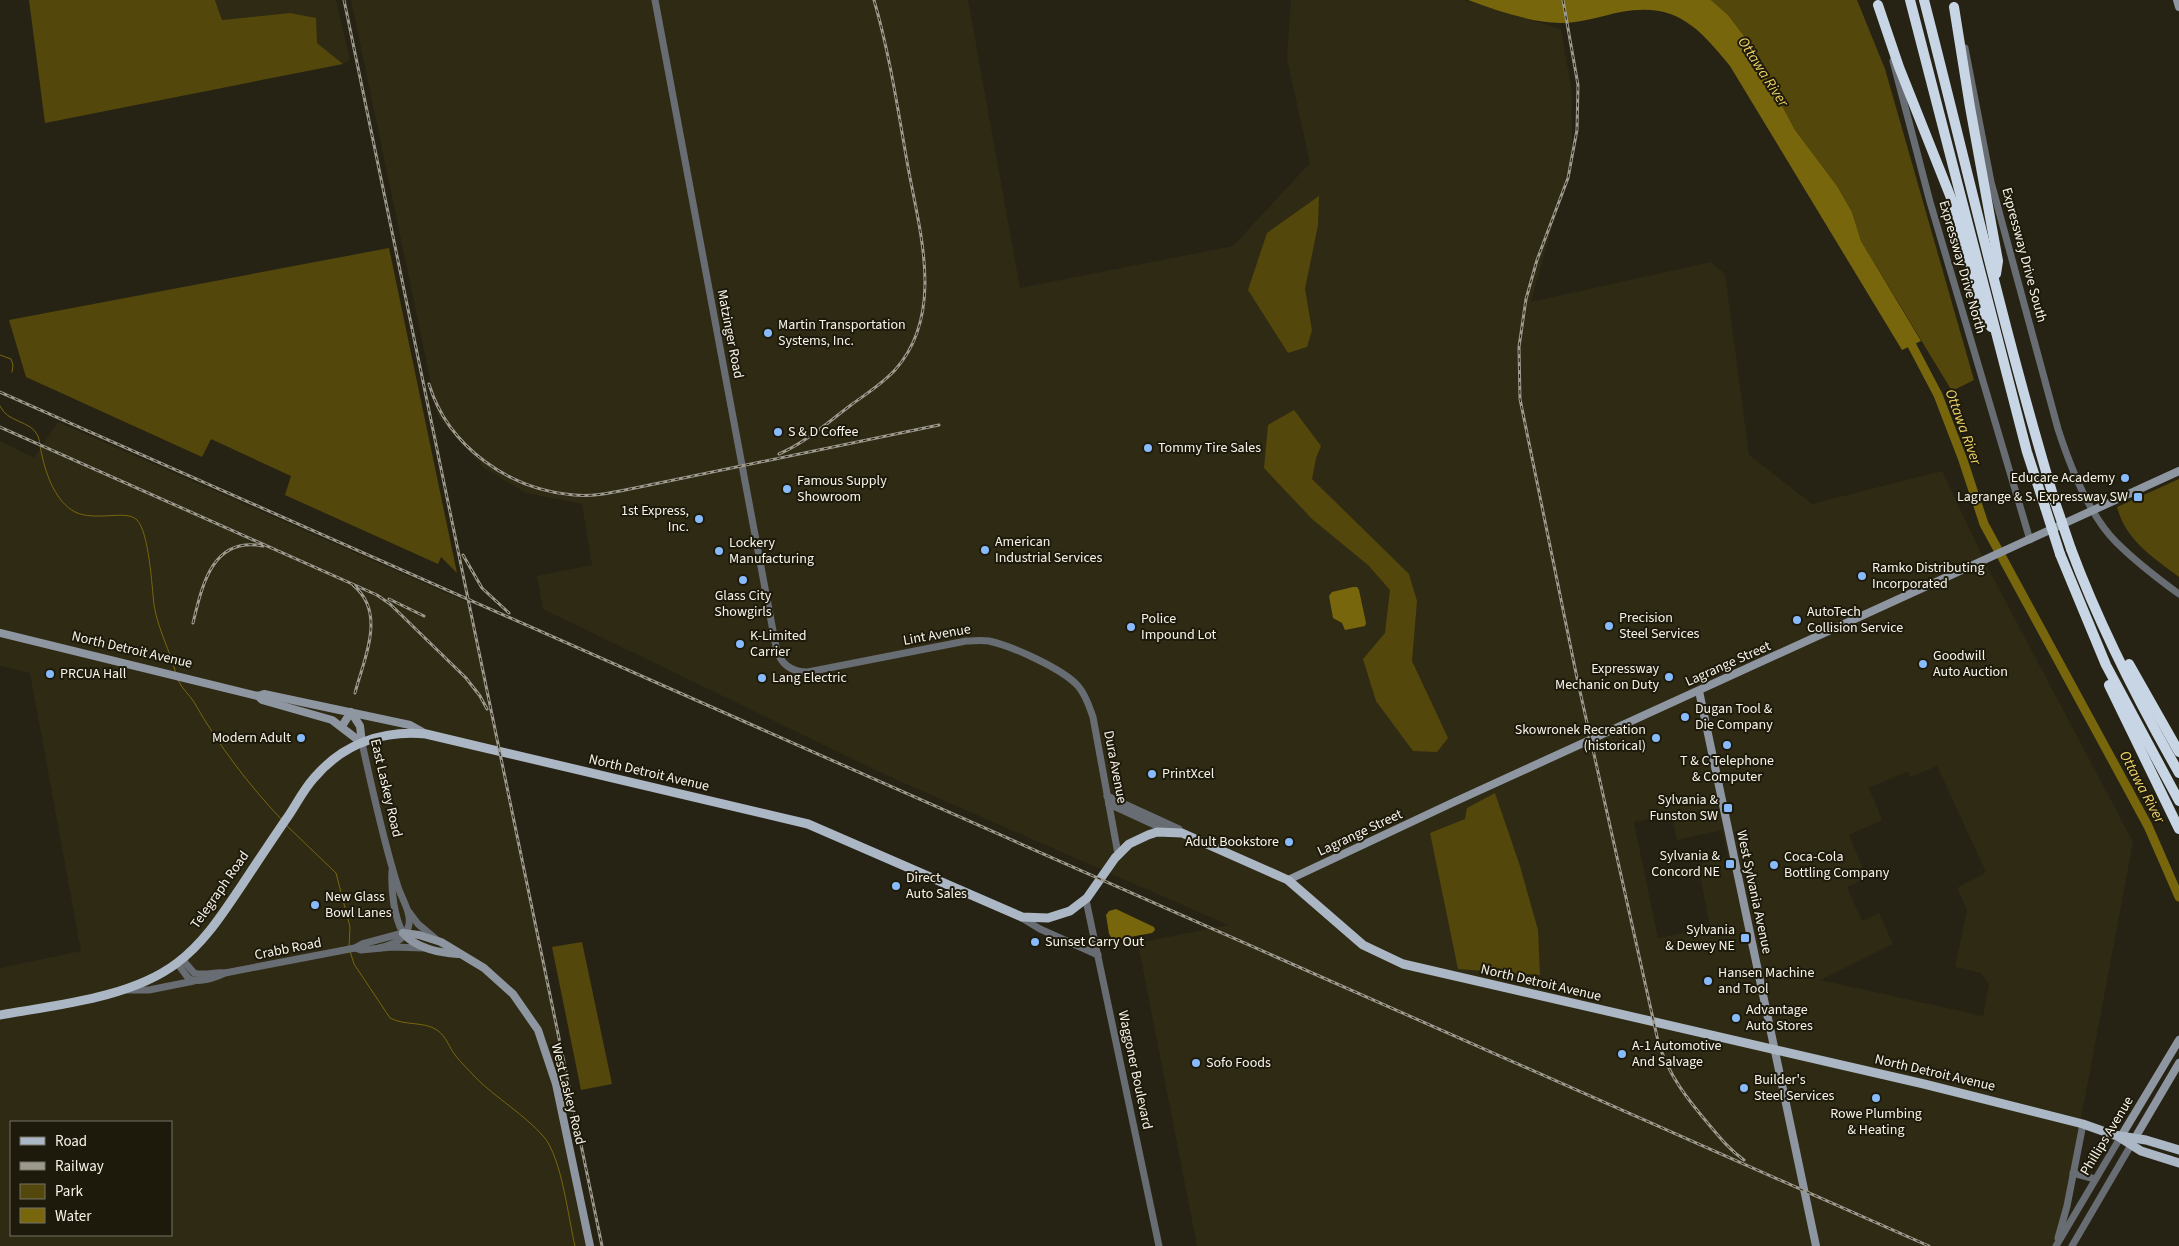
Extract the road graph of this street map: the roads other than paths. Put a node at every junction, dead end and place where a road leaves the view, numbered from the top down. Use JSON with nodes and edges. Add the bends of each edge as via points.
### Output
{"nodes":[{"id":1,"x":655,"y":0,"type":"edge"},
{"id":2,"x":1910,"y":0,"type":"edge"},
{"id":3,"x":1924,"y":0,"type":"edge"},
{"id":4,"x":2177,"y":0,"type":"edge"},
{"id":5,"x":1877,"y":3,"type":"edge"},
{"id":6,"x":1953,"y":3,"type":"edge"},
{"id":7,"x":2179,"y":7,"type":"edge"},
{"id":8,"x":1996,"y":280,"type":"junction"},
{"id":9,"x":1997,"y":337,"type":"junction"},
{"id":10,"x":2179,"y":471,"type":"edge"},
{"id":11,"x":2093,"y":511,"type":"junction"},
{"id":12,"x":2030,"y":540,"type":"junction"},
{"id":13,"x":2179,"y":594,"type":"edge"},
{"id":14,"x":2102,"y":624,"type":"junction"},
{"id":15,"x":0,"y":633,"type":"edge"},
{"id":16,"x":2106,"y":665,"type":"junction"},
{"id":17,"x":789,"y":668,"type":"joint"},
{"id":18,"x":1079,"y":688,"type":"joint"},
{"id":19,"x":1699,"y":691,"type":"junction"},
{"id":20,"x":258,"y":696,"type":"junction"},
{"id":21,"x":351,"y":712,"type":"junction"},
{"id":22,"x":342,"y":726,"type":"junction"},
{"id":23,"x":426,"y":734,"type":"junction"},
{"id":24,"x":362,"y":743,"type":"junction"},
{"id":25,"x":2179,"y":752,"type":"edge"},
{"id":26,"x":2179,"y":774,"type":"edge"},
{"id":27,"x":1108,"y":800,"type":"junction"},
{"id":28,"x":2179,"y":801,"type":"edge"},
{"id":29,"x":2179,"y":829,"type":"edge"},
{"id":30,"x":1172,"y":832,"type":"junction"},
{"id":31,"x":1182,"y":833,"type":"junction"},
{"id":32,"x":1118,"y":854,"type":"junction"},
{"id":33,"x":392,"y":872,"type":"junction"},
{"id":34,"x":1288,"y":880,"type":"junction"},
{"id":35,"x":1086,"y":900,"type":"junction"},
{"id":36,"x":407,"y":909,"type":"junction"},
{"id":37,"x":1022,"y":917,"type":"junction"},
{"id":38,"x":405,"y":934,"type":"junction"},
{"id":39,"x":442,"y":942,"type":"junction"},
{"id":40,"x":355,"y":948,"type":"junction"},
{"id":41,"x":379,"y":948,"type":"junction"},
{"id":42,"x":425,"y":948,"type":"junction"},
{"id":43,"x":458,"y":954,"type":"junction"},
{"id":44,"x":1098,"y":955,"type":"junction"},
{"id":45,"x":179,"y":961,"type":"junction"},
{"id":46,"x":225,"y":973,"type":"junction"},
{"id":47,"x":195,"y":981,"type":"junction"},
{"id":48,"x":118,"y":990,"type":"junction"},
{"id":49,"x":0,"y":1015,"type":"edge"},
{"id":50,"x":2179,"y":1040,"type":"edge"},
{"id":51,"x":1774,"y":1050,"type":"junction"},
{"id":52,"x":2179,"y":1063,"type":"edge"},
{"id":53,"x":2083,"y":1124,"type":"junction"},
{"id":54,"x":2119,"y":1136,"type":"junction"},
{"id":55,"x":2133,"y":1141,"type":"junction"},
{"id":56,"x":2179,"y":1150,"type":"edge"},
{"id":57,"x":2179,"y":1163,"type":"edge"},
{"id":58,"x":2073,"y":1173,"type":"junction"},
{"id":59,"x":2093,"y":1182,"type":"junction"},
{"id":60,"x":2103,"y":1193,"type":"junction"},
{"id":61,"x":2076,"y":1211,"type":"junction"},
{"id":62,"x":2088,"y":1218,"type":"junction"},
{"id":63,"x":590,"y":1246,"type":"edge"},
{"id":64,"x":1159,"y":1246,"type":"edge"},
{"id":65,"x":1816,"y":1246,"type":"edge"},
{"id":66,"x":2056,"y":1246,"type":"edge"},
{"id":67,"x":2072,"y":1246,"type":"edge"}],
"edges":[{"from":1,"to":17,"type":"street","name":"Matzinger Road","via":[[776,647],[780,659]]},
{"from":2,"to":9,"type":"highway"},
{"from":3,"to":8,"type":"highway"},
{"from":4,"to":7,"type":"main road"},
{"from":5,"to":9,"type":"highway","via":[[1904,82],[1953,203],[1983,312]]},
{"from":5,"to":12,"type":"street","name":"Expressway Drive North","via":[[1930,202]]},
{"from":6,"to":8,"type":"highway","via":[[1998,261]]},
{"from":6,"to":11,"type":"street","name":"Expressway Drive South","via":[[1967,55],[1991,182],[2061,439]]},
{"from":8,"to":14,"type":"highway","bridge":true,"via":[[2055,502]]},
{"from":9,"to":16,"type":"highway","bridge":true,"via":[[2044,507]]},
{"from":10,"to":11,"type":"main road","name":"Lagrange Street"},
{"from":11,"to":12,"type":"main road","name":"Lagrange Street"},
{"from":11,"to":13,"type":"street","name":"Expressway Drive South","via":[[2116,542]]},
{"from":12,"to":19,"type":"main road","name":"Lagrange Street"},
{"from":14,"to":25,"type":"highway","via":[[2114,634]]},
{"from":14,"to":26,"type":"highway","via":[[2138,700]]},
{"from":15,"to":20,"type":"main road","name":"North Detroit Avenue"},
{"from":16,"to":28,"type":"highway"},
{"from":16,"to":29,"type":"highway","via":[[2108,682]]},
{"from":17,"to":18,"type":"street","name":"Lint Avenue","via":[[801,672],[815,671],[981,640],[1000,644],[1054,668]]},
{"from":18,"to":27,"type":"street","name":"Dura Avenue","via":[[1093,717]]},
{"from":19,"to":34,"type":"main road","name":"Lagrange Street"},
{"from":19,"to":51,"type":"main road","name":"West Sylvania Avenue"},
{"from":20,"to":21,"type":"main road","name":"North Detroit Avenue","via":[[264,694]]},
{"from":20,"to":22,"type":"main road","name":"North Detroit Avenue"},
{"from":21,"to":22,"type":"main road"},
{"from":21,"to":23,"type":"main road","name":"North Detroit Avenue","via":[[410,725]]},
{"from":21,"to":24,"type":"main road","name":"East Laskey Road","via":[[360,726]]},
{"from":22,"to":24,"type":"main road","name":"North Detroit Avenue"},
{"from":23,"to":24,"type":"main road","name":"Telegraph Road","via":[[391,733]]},
{"from":23,"to":37,"type":"main road","name":"North Detroit Avenue","via":[[808,824]]},
{"from":24,"to":33,"type":"street","name":"East Laskey Road"},
{"from":24,"to":45,"type":"main road","name":"Telegraph Road","via":[[328,763],[304,791],[211,930]]},
{"from":27,"to":30,"type":"street"},
{"from":27,"to":31,"type":"street"},
{"from":27,"to":32,"type":"street","name":"Dura Avenue"},
{"from":30,"to":31,"type":"main road","name":"North Detroit Avenue"},
{"from":30,"to":32,"type":"main road","name":"North Detroit Avenue","via":[[1148,834]]},
{"from":31,"to":34,"type":"main road","name":"North Detroit Avenue"},
{"from":32,"to":35,"type":"main road","name":"North Detroit Avenue"},
{"from":33,"to":36,"type":"street","name":"East Laskey Road"},
{"from":33,"to":38,"type":"street","name":"East Laskey Road","via":[[399,924]]},
{"from":34,"to":51,"type":"main road","name":"North Detroit Avenue","via":[[1363,945],[1403,964]]},
{"from":35,"to":37,"type":"main road","name":"North Detroit Avenue","via":[[1058,916]]},
{"from":35,"to":44,"type":"street","name":"Waggoner Boulevard"},
{"from":36,"to":38,"type":"street","name":"East Laskey Road","via":[[409,920]]},
{"from":36,"to":39,"type":"street","name":"West Laskey Road","via":[[422,928]]},
{"from":37,"to":44,"type":"street","name":"North Detroit Avenue","via":[[1040,929]]},
{"from":38,"to":39,"type":"main road","name":"West Laskey Road"},
{"from":38,"to":40,"type":"street","name":"Crabb Road"},
{"from":38,"to":41,"type":"street","name":"Crabb Road","via":[[396,942]]},
{"from":38,"to":42,"type":"main road","name":"West Laskey Road"},
{"from":39,"to":43,"type":"main road","name":"West Laskey Road"},
{"from":40,"to":41,"type":"street","name":"Crabb Road"},
{"from":40,"to":46,"type":"street","name":"Crabb Road"},
{"from":41,"to":42,"type":"street","name":"Crabb Road"},
{"from":42,"to":43,"type":"main road","name":"West Laskey Road"},
{"from":43,"to":63,"type":"main road","name":"West Laskey Road","via":[[484,968],[504,985],[538,1030],[556,1084]]},
{"from":44,"to":64,"type":"street","name":"Waggoner Boulevard"},
{"from":45,"to":46,"type":"street","name":"Crabb Road","via":[[196,974]]},
{"from":45,"to":47,"type":"street","via":[[189,979]]},
{"from":45,"to":48,"type":"main road","name":"Telegraph Road","via":[[151,978]]},
{"from":46,"to":47,"type":"street","name":"Crabb Road"},
{"from":47,"to":48,"type":"street","name":"Crabb Road","via":[[149,990]]},
{"from":48,"to":49,"type":"main road","name":"Telegraph Road"},
{"from":50,"to":54,"type":"main road","name":"Phillips Avenue"},
{"from":51,"to":53,"type":"main road","name":"North Detroit Avenue"},
{"from":51,"to":65,"type":"main road","name":"West Sylvania Avenue"},
{"from":52,"to":55,"type":"main road","name":"Phillips Avenue"},
{"from":53,"to":54,"type":"main road","name":"North Detroit Avenue"},
{"from":53,"to":58,"type":"street","name":"Phillips Avenue"},
{"from":54,"to":55,"type":"main road","name":"North Detroit Avenue"},
{"from":54,"to":59,"type":"street","name":"Phillips Avenue"},
{"from":55,"to":56,"type":"main road","name":"North Detroit Avenue"},
{"from":55,"to":57,"type":"main road","name":"North Detroit Avenue","via":[[2141,1151]]},
{"from":55,"to":60,"type":"street","name":"Phillips Avenue"},
{"from":58,"to":59,"type":"street"},
{"from":58,"to":66,"type":"street","name":"Phillips Avenue"},
{"from":59,"to":60,"type":"street"},
{"from":59,"to":61,"type":"street","name":"Phillips Avenue"},
{"from":60,"to":62,"type":"street","name":"Phillips Avenue"},
{"from":61,"to":62,"type":"street"},
{"from":61,"to":66,"type":"street","name":"Phillips Avenue"},
{"from":62,"to":67,"type":"street","name":"Phillips Avenue"}]}
